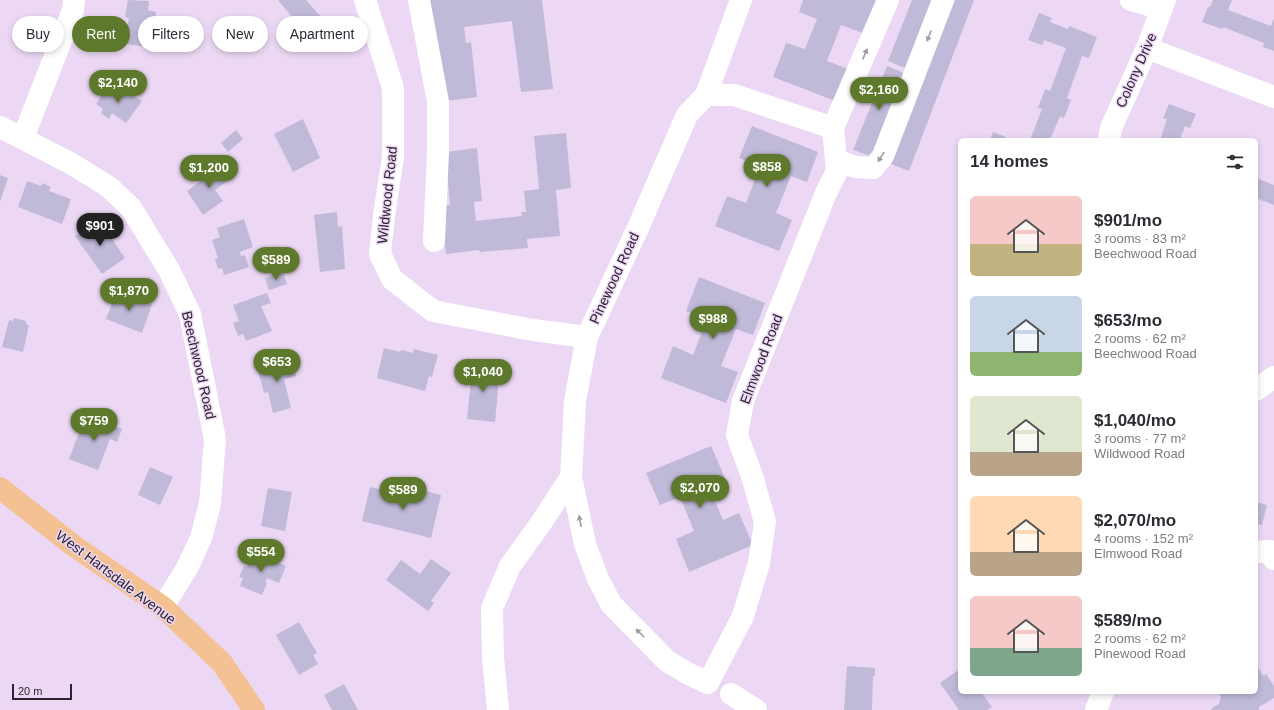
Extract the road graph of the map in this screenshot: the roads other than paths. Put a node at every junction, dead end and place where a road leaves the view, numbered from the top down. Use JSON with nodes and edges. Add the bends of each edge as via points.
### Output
{"nodes":[{"id":1,"x":74,"y":0,"type":"edge"},
{"id":2,"x":364,"y":0,"type":"edge"},
{"id":3,"x":419,"y":0,"type":"edge"},
{"id":4,"x":741,"y":0,"type":"edge"},
{"id":5,"x":888,"y":0,"type":"edge"},
{"id":6,"x":943,"y":0,"type":"edge"},
{"id":7,"x":1130,"y":0,"type":"edge"},
{"id":8,"x":1163,"y":5,"type":"edge"},
{"id":9,"x":1147,"y":48,"type":"junction"},
{"id":10,"x":706,"y":95,"type":"junction"},
{"id":11,"x":1274,"y":97,"type":"edge"},
{"id":12,"x":0,"y":127,"type":"edge"},
{"id":13,"x":833,"y":128,"type":"junction"},
{"id":14,"x":23,"y":138,"type":"junction"},
{"id":15,"x":1109,"y":138,"type":"edge"},
{"id":16,"x":836,"y":160,"type":"junction"},
{"id":17,"x":434,"y":241,"type":"dead end"},
{"id":18,"x":587,"y":337,"type":"junction"},
{"id":19,"x":1274,"y":377,"type":"edge"},
{"id":20,"x":1258,"y":389,"type":"edge"},
{"id":21,"x":571,"y":477,"type":"junction"},
{"id":22,"x":0,"y":488,"type":"edge"},
{"id":23,"x":1258,"y":552,"type":"edge"},
{"id":24,"x":1274,"y":559,"type":"edge"},
{"id":25,"x":163,"y":607,"type":"junction"},
{"id":26,"x":668,"y":661,"type":"joint"},
{"id":27,"x":731,"y":694,"type":"dead end"},
{"id":28,"x":1102,"y":694,"type":"edge"},
{"id":29,"x":254,"y":710,"type":"edge"},
{"id":30,"x":498,"y":710,"type":"edge"},
{"id":31,"x":756,"y":710,"type":"edge"},
{"id":32,"x":1096,"y":710,"type":"edge"}],
"edges":[{"from":1,"to":14,"type":"street","via":[[73,10]]},
{"from":2,"to":18,"type":"street","name":"Wildwood Road","via":[[393,88],[393,158],[380,254],[392,278],[433,311]]},
{"from":3,"to":17,"type":"street","via":[[438,102]]},
{"from":4,"to":10,"type":"street","name":"Pinewood Road"},
{"from":13,"to":5,"type":"street","one_way":true},
{"from":6,"to":16,"type":"street","one_way":true,"via":[[883,156],[873,168],[855,167]]},
{"from":7,"to":8,"type":"street"},
{"from":8,"to":9,"type":"street","name":"Colony Drive"},
{"from":9,"to":11,"type":"street"},
{"from":9,"to":15,"type":"street","name":"Colony Drive","via":[[1110,128]]},
{"from":10,"to":13,"type":"street","via":[[734,95]]},
{"from":10,"to":18,"type":"street","name":"Pinewood Road","via":[[687,116]]},
{"from":12,"to":14,"type":"street","name":"Beechwood Road"},
{"from":13,"to":16,"type":"street","name":"Elmwood Road"},
{"from":14,"to":25,"type":"street","name":"Beechwood Road","via":[[109,187],[131,208],[169,270],[190,314],[215,439],[210,504],[201,538]]},
{"from":16,"to":26,"type":"street","name":"Elmwood Road","via":[[837,171],[744,401],[737,435],[765,522],[759,563],[743,616],[708,683]]},
{"from":18,"to":21,"type":"street","name":"Pinewood Road","via":[[575,401]]},
{"from":19,"to":20,"type":"street"},
{"from":26,"to":21,"type":"street","name":"Pinewood Road","one_way":true,"via":[[611,604],[585,544]]},
{"from":21,"to":30,"type":"street","via":[[510,566],[492,608]]},
{"from":22,"to":25,"type":"main road","name":"West Hartsdale Avenue","via":[[74,546]]},
{"from":23,"to":24,"type":"street","via":[[1270,551]]},
{"from":25,"to":29,"type":"main road","name":"West Hartsdale Avenue","via":[[222,663]]},
{"from":27,"to":31,"type":"street"},
{"from":28,"to":32,"type":"street"}]}
